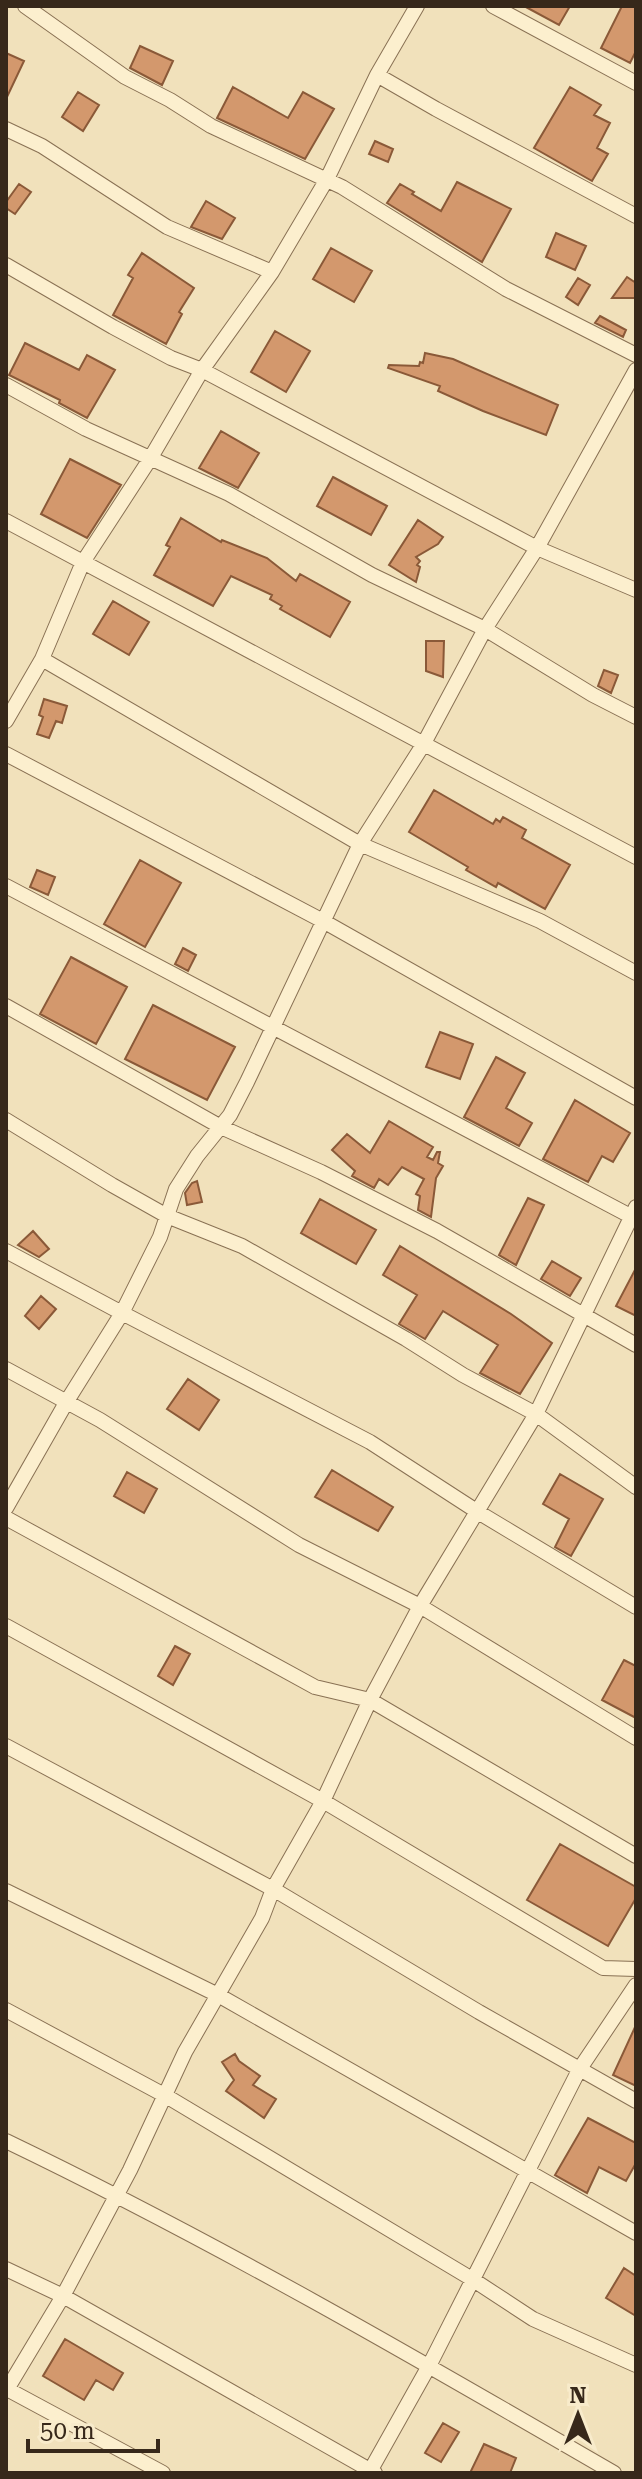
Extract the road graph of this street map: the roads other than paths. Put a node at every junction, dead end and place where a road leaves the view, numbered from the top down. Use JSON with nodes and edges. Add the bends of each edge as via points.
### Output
{"nodes":[{"id":1,"x":25,"y":6,"type":"edge"},
{"id":2,"x":417,"y":6,"type":"edge"},
{"id":3,"x":493,"y":6,"type":"edge"},
{"id":4,"x":377,"y":75,"type":"junction"},
{"id":5,"x":636,"y":83,"type":"edge"},
{"id":6,"x":6,"y":129,"type":"edge"},
{"id":7,"x":327,"y":179,"type":"junction"},
{"id":8,"x":636,"y":216,"type":"edge"},
{"id":9,"x":6,"y":265,"type":"edge"},
{"id":10,"x":272,"y":272,"type":"junction"},
{"id":11,"x":636,"y":355,"type":"edge"},
{"id":12,"x":202,"y":370,"type":"junction"},
{"id":13,"x":636,"y":370,"type":"edge"},
{"id":14,"x":6,"y":385,"type":"edge"},
{"id":15,"x":150,"y":459,"type":"junction"},
{"id":16,"x":6,"y":521,"type":"edge"},
{"id":17,"x":537,"y":548,"type":"junction"},
{"id":18,"x":83,"y":562,"type":"junction"},
{"id":19,"x":636,"y":590,"type":"edge"},
{"id":20,"x":485,"y":629,"type":"junction"},
{"id":21,"x":42,"y":659,"type":"junction"},
{"id":22,"x":636,"y":717,"type":"edge"},
{"id":23,"x":6,"y":721,"type":"edge"},
{"id":24,"x":423,"y":745,"type":"junction"},
{"id":25,"x":6,"y":754,"type":"edge"},
{"id":26,"x":360,"y":844,"type":"junction"},
{"id":27,"x":636,"y":857,"type":"edge"},
{"id":28,"x":6,"y":886,"type":"edge"},
{"id":29,"x":323,"y":921,"type":"junction"},
{"id":30,"x":636,"y":973,"type":"edge"},
{"id":31,"x":6,"y":1006,"type":"edge"},
{"id":32,"x":271,"y":1029,"type":"junction"},
{"id":33,"x":636,"y":1098,"type":"edge"},
{"id":34,"x":6,"y":1120,"type":"edge"},
{"id":35,"x":221,"y":1127,"type":"junction"},
{"id":36,"x":634,"y":1214,"type":"edge"},
{"id":37,"x":167,"y":1216,"type":"junction"},
{"id":38,"x":6,"y":1251,"type":"edge"},
{"id":39,"x":122,"y":1313,"type":"junction"},
{"id":40,"x":584,"y":1313,"type":"junction"},
{"id":41,"x":636,"y":1345,"type":"edge"},
{"id":42,"x":6,"y":1369,"type":"edge"},
{"id":43,"x":67,"y":1401,"type":"junction"},
{"id":44,"x":536,"y":1414,"type":"junction"},
{"id":45,"x":636,"y":1487,"type":"edge"},
{"id":46,"x":6,"y":1508,"type":"edge"},
{"id":47,"x":478,"y":1512,"type":"junction"},
{"id":48,"x":6,"y":1518,"type":"edge"},
{"id":49,"x":420,"y":1606,"type":"junction"},
{"id":50,"x":636,"y":1607,"type":"edge"},
{"id":51,"x":6,"y":1626,"type":"edge"},
{"id":52,"x":370,"y":1700,"type":"junction"},
{"id":53,"x":636,"y":1738,"type":"edge"},
{"id":54,"x":6,"y":1746,"type":"edge"},
{"id":55,"x":323,"y":1801,"type":"junction"},
{"id":56,"x":636,"y":1856,"type":"edge"},
{"id":57,"x":273,"y":1889,"type":"junction"},
{"id":58,"x":6,"y":1891,"type":"edge"},
{"id":59,"x":636,"y":1969,"type":"edge"},
{"id":60,"x":636,"y":1985,"type":"edge"},
{"id":61,"x":218,"y":1995,"type":"junction"},
{"id":62,"x":6,"y":2010,"type":"edge"},
{"id":63,"x":579,"y":2070,"type":"junction"},
{"id":64,"x":166,"y":2096,"type":"junction"},
{"id":65,"x":636,"y":2101,"type":"edge"},
{"id":66,"x":6,"y":2141,"type":"edge"},
{"id":67,"x":529,"y":2173,"type":"junction"},
{"id":68,"x":117,"y":2194,"type":"junction"},
{"id":69,"x":636,"y":2233,"type":"edge"},
{"id":70,"x":6,"y":2269,"type":"edge"},
{"id":71,"x":472,"y":2279,"type":"junction"},
{"id":72,"x":63,"y":2296,"type":"junction"},
{"id":73,"x":636,"y":2365,"type":"edge"},
{"id":74,"x":429,"y":2366,"type":"junction"},
{"id":75,"x":6,"y":2390,"type":"edge"},
{"id":76,"x":372,"y":2472,"type":"edge"},
{"id":77,"x":163,"y":2473,"type":"edge"},
{"id":78,"x":614,"y":2473,"type":"edge"}],
"edges":[{"from":1,"to":7,"type":"street","via":[[125,77],[211,126]]},
{"from":2,"to":4,"type":"street"},
{"from":3,"to":5,"type":"street"},
{"from":4,"to":7,"type":"street"},
{"from":4,"to":8,"type":"street"},
{"from":6,"to":10,"type":"street","via":[[42,146],[167,227]]},
{"from":7,"to":10,"type":"street"},
{"from":7,"to":11,"type":"street","via":[[506,289]]},
{"from":9,"to":12,"type":"street","via":[[113,327]]},
{"from":10,"to":12,"type":"street"},
{"from":12,"to":15,"type":"street"},
{"from":12,"to":17,"type":"street"},
{"from":13,"to":17,"type":"street"},
{"from":14,"to":15,"type":"street"},
{"from":15,"to":18,"type":"street"},
{"from":15,"to":20,"type":"street","via":[[229,494],[372,575]]},
{"from":16,"to":18,"type":"street"},
{"from":17,"to":19,"type":"street"},
{"from":17,"to":20,"type":"street"},
{"from":18,"to":21,"type":"street"},
{"from":18,"to":24,"type":"street"},
{"from":20,"to":22,"type":"street"},
{"from":20,"to":24,"type":"street"},
{"from":21,"to":23,"type":"street"},
{"from":21,"to":26,"type":"street"},
{"from":24,"to":26,"type":"street"},
{"from":24,"to":27,"type":"street"},
{"from":25,"to":29,"type":"street"},
{"from":26,"to":29,"type":"street"},
{"from":26,"to":30,"type":"street","via":[[540,921]]},
{"from":28,"to":32,"type":"street"},
{"from":29,"to":32,"type":"street"},
{"from":29,"to":33,"type":"street"},
{"from":31,"to":35,"type":"street"},
{"from":32,"to":35,"type":"street"},
{"from":32,"to":36,"type":"street"},
{"from":34,"to":37,"type":"street"},
{"from":35,"to":37,"type":"street","via":[[176,1189]]},
{"from":35,"to":40,"type":"street","via":[[437,1231]]},
{"from":36,"to":40,"type":"street"},
{"from":37,"to":39,"type":"street"},
{"from":37,"to":44,"type":"street","via":[[242,1246]]},
{"from":38,"to":39,"type":"street"},
{"from":39,"to":43,"type":"street"},
{"from":39,"to":47,"type":"street","via":[[370,1442]]},
{"from":40,"to":41,"type":"street"},
{"from":40,"to":44,"type":"street"},
{"from":42,"to":43,"type":"street"},
{"from":43,"to":46,"type":"street"},
{"from":43,"to":49,"type":"street","via":[[299,1545]]},
{"from":44,"to":45,"type":"street"},
{"from":44,"to":47,"type":"street"},
{"from":47,"to":49,"type":"street"},
{"from":47,"to":50,"type":"street"},
{"from":48,"to":52,"type":"street","via":[[315,1687]]},
{"from":49,"to":52,"type":"street"},
{"from":49,"to":53,"type":"street"},
{"from":51,"to":55,"type":"street"},
{"from":52,"to":55,"type":"street"},
{"from":52,"to":56,"type":"street"},
{"from":54,"to":57,"type":"street"},
{"from":55,"to":57,"type":"street"},
{"from":55,"to":59,"type":"street","via":[[603,1968]]},
{"from":57,"to":61,"type":"street"},
{"from":57,"to":63,"type":"street"},
{"from":58,"to":61,"type":"street"},
{"from":60,"to":63,"type":"street"},
{"from":61,"to":64,"type":"street"},
{"from":61,"to":67,"type":"street"},
{"from":62,"to":64,"type":"street"},
{"from":63,"to":65,"type":"street"},
{"from":63,"to":67,"type":"street"},
{"from":64,"to":68,"type":"street"},
{"from":64,"to":71,"type":"street"},
{"from":66,"to":68,"type":"street"},
{"from":67,"to":69,"type":"street"},
{"from":67,"to":71,"type":"street"},
{"from":68,"to":72,"type":"street"},
{"from":68,"to":74,"type":"street"},
{"from":70,"to":72,"type":"street"},
{"from":71,"to":73,"type":"street","via":[[533,2319]]},
{"from":71,"to":74,"type":"street"},
{"from":72,"to":75,"type":"street"},
{"from":72,"to":76,"type":"street"},
{"from":74,"to":76,"type":"street"},
{"from":74,"to":78,"type":"street"},
{"from":75,"to":77,"type":"street"}]}
